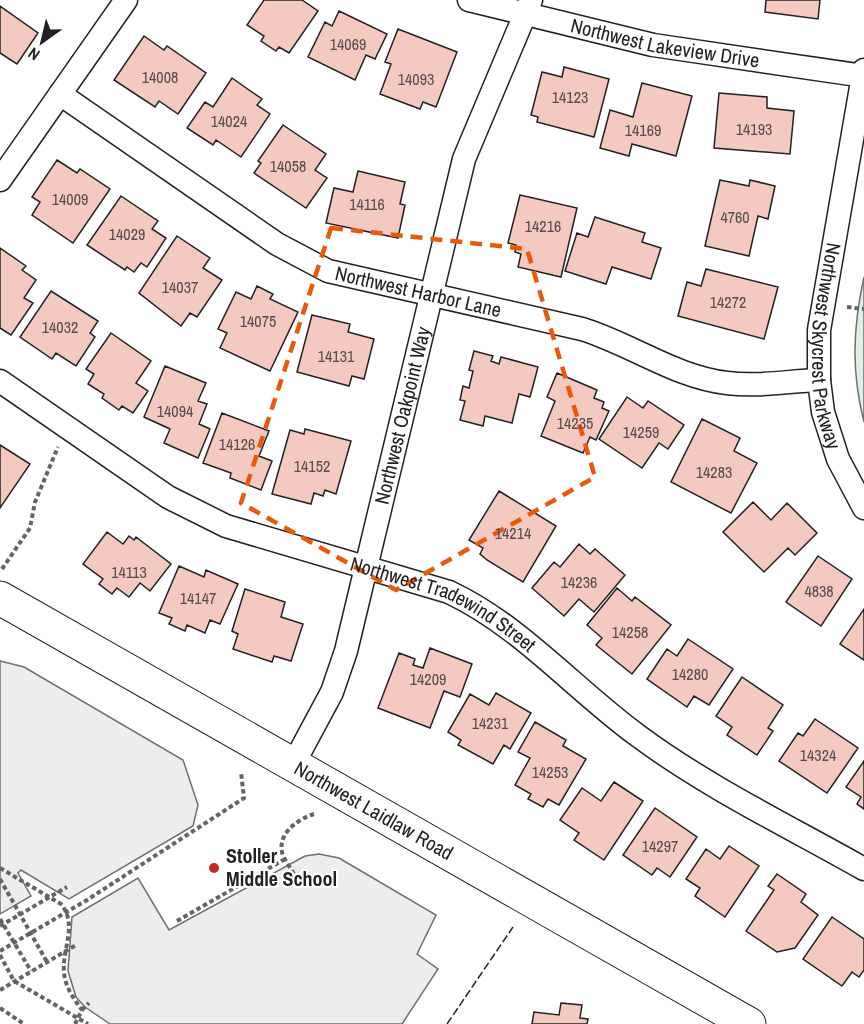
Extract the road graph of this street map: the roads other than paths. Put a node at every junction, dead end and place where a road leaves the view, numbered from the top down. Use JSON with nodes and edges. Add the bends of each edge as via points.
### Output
{"nodes":[{"id":1,"x":126,"y":0,"type":"edge"},
{"id":2,"x":469,"y":0,"type":"edge"},
{"id":3,"x":528,"y":7,"type":"edge"},
{"id":4,"x":864,"y":74,"type":"edge"},
{"id":5,"x":60,"y":94,"type":"junction"},
{"id":6,"x":0,"y":180,"type":"edge"},
{"id":7,"x":430,"y":295,"type":"junction"},
{"id":8,"x":819,"y":380,"type":"junction"},
{"id":9,"x":0,"y":381,"type":"edge"},
{"id":10,"x":864,"y":508,"type":"edge"},
{"id":11,"x":366,"y":570,"type":"junction"},
{"id":12,"x":0,"y":598,"type":"edge"},
{"id":13,"x":294,"y":763,"type":"junction"},
{"id":14,"x":864,"y":870,"type":"edge"},
{"id":15,"x":749,"y":1024,"type":"edge"}],
"edges":[{"from":1,"to":5,"type":"street"},
{"from":2,"to":3,"type":"street","name":"Northwest Lakeview Drive"},
{"from":3,"to":4,"type":"street","name":"Northwest Lakeview Drive","via":[[653,45]]},
{"from":3,"to":7,"type":"street","name":"Northwest Oakpoint Way","via":[[464,159]]},
{"from":4,"to":8,"type":"street","name":"Northwest Skycrest Parkway","via":[[819,330]]},
{"from":5,"to":6,"type":"street"},
{"from":5,"to":7,"type":"street","name":"Northwest Harbor Lane","via":[[277,244],[328,271]]},
{"from":7,"to":8,"type":"street","name":"Northwest Harbor Lane","via":[[602,335],[707,379],[748,383]]},
{"from":7,"to":11,"type":"street","name":"Northwest Oakpoint Way"},
{"from":8,"to":10,"type":"street","name":"Northwest Skycrest Parkway","via":[[823,412],[838,459]]},
{"from":9,"to":11,"type":"street","name":"Northwest Tradewind Street","via":[[168,497],[226,526]]},
{"from":11,"to":13,"type":"street","name":"Northwest Oakpoint Way","via":[[332,692]]},
{"from":11,"to":14,"type":"street","name":"Northwest Tradewind Street","via":[[449,592],[477,605],[503,622],[636,735]]},
{"from":12,"to":13,"type":"main road","name":"Northwest Laidlaw Road"},
{"from":13,"to":15,"type":"main road","name":"Northwest Laidlaw Road"}]}
